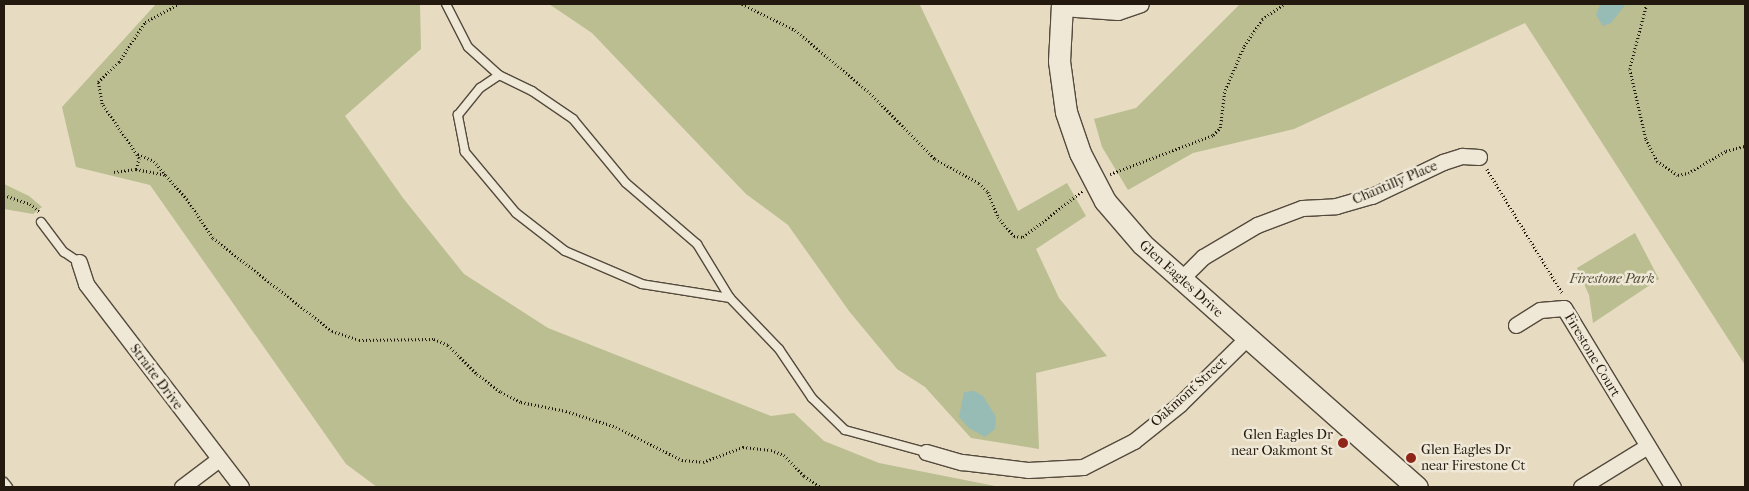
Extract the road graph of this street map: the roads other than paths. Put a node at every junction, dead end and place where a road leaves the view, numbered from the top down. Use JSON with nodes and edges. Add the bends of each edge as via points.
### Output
{"nodes":[{"id":1,"x":446,"y":4,"type":"edge"},
{"id":2,"x":1141,"y":4,"type":"edge"},
{"id":3,"x":1062,"y":6,"type":"edge"},
{"id":4,"x":499,"y":75,"type":"junction"},
{"id":5,"x":1479,"y":157,"type":"road end"},
{"id":6,"x":41,"y":222,"type":"dead end"},
{"id":7,"x":79,"y":262,"type":"joint"},
{"id":8,"x":1180,"y":280,"type":"junction"},
{"id":9,"x":730,"y":298,"type":"junction"},
{"id":10,"x":1516,"y":325,"type":"dead end"},
{"id":11,"x":1247,"y":338,"type":"junction"},
{"id":12,"x":1646,"y":447,"type":"junction"},
{"id":13,"x":926,"y":452,"type":"joint"},
{"id":14,"x":219,"y":459,"type":"junction"},
{"id":15,"x":4,"y":482,"type":"edge"},
{"id":16,"x":8,"y":487,"type":"edge"},
{"id":17,"x":182,"y":487,"type":"edge"},
{"id":18,"x":241,"y":487,"type":"edge"},
{"id":19,"x":1417,"y":487,"type":"edge"},
{"id":20,"x":1581,"y":487,"type":"edge"},
{"id":21,"x":1673,"y":487,"type":"edge"}],
"edges":[{"from":1,"to":4,"type":"lane","via":[[468,47]]},
{"from":2,"to":3,"type":"street","via":[[1118,12]]},
{"from":3,"to":8,"type":"street","name":"Glen Eagles Drive","via":[[1059,36],[1062,88],[1073,136],[1094,182],[1123,224]]},
{"from":4,"to":9,"type":"lane","via":[[532,91],[573,119],[626,183],[697,244]]},
{"from":4,"to":9,"type":"lane","via":[[480,88],[458,115],[465,152],[516,214],[565,250],[642,284]]},
{"from":5,"to":8,"type":"street","name":"Chantilly Place","via":[[1452,159],[1372,196],[1336,206],[1302,208],[1257,226],[1203,257]]},
{"from":6,"to":7,"type":"lane","via":[[64,252]]},
{"from":7,"to":14,"type":"street","name":"Straite Drive","via":[[86,284]]},
{"from":8,"to":11,"type":"street","name":"Glen Eagles Drive"},
{"from":9,"to":13,"type":"lane","via":[[779,349],[812,398],[845,430]]},
{"from":10,"to":12,"type":"street","name":"Firestone Court","via":[[1540,310],[1564,308]]},
{"from":11,"to":13,"type":"street","name":"Oakmont Street","via":[[1172,410],[1134,441],[1084,467],[1028,470],[962,462]]},
{"from":11,"to":19,"type":"street","name":"Glen Eagles Drive"},
{"from":12,"to":20,"type":"street"},
{"from":12,"to":21,"type":"street","name":"Firestone Court"},
{"from":14,"to":17,"type":"street"},
{"from":14,"to":18,"type":"street","name":"Straite Drive"},
{"from":15,"to":16,"type":"lane"}]}
